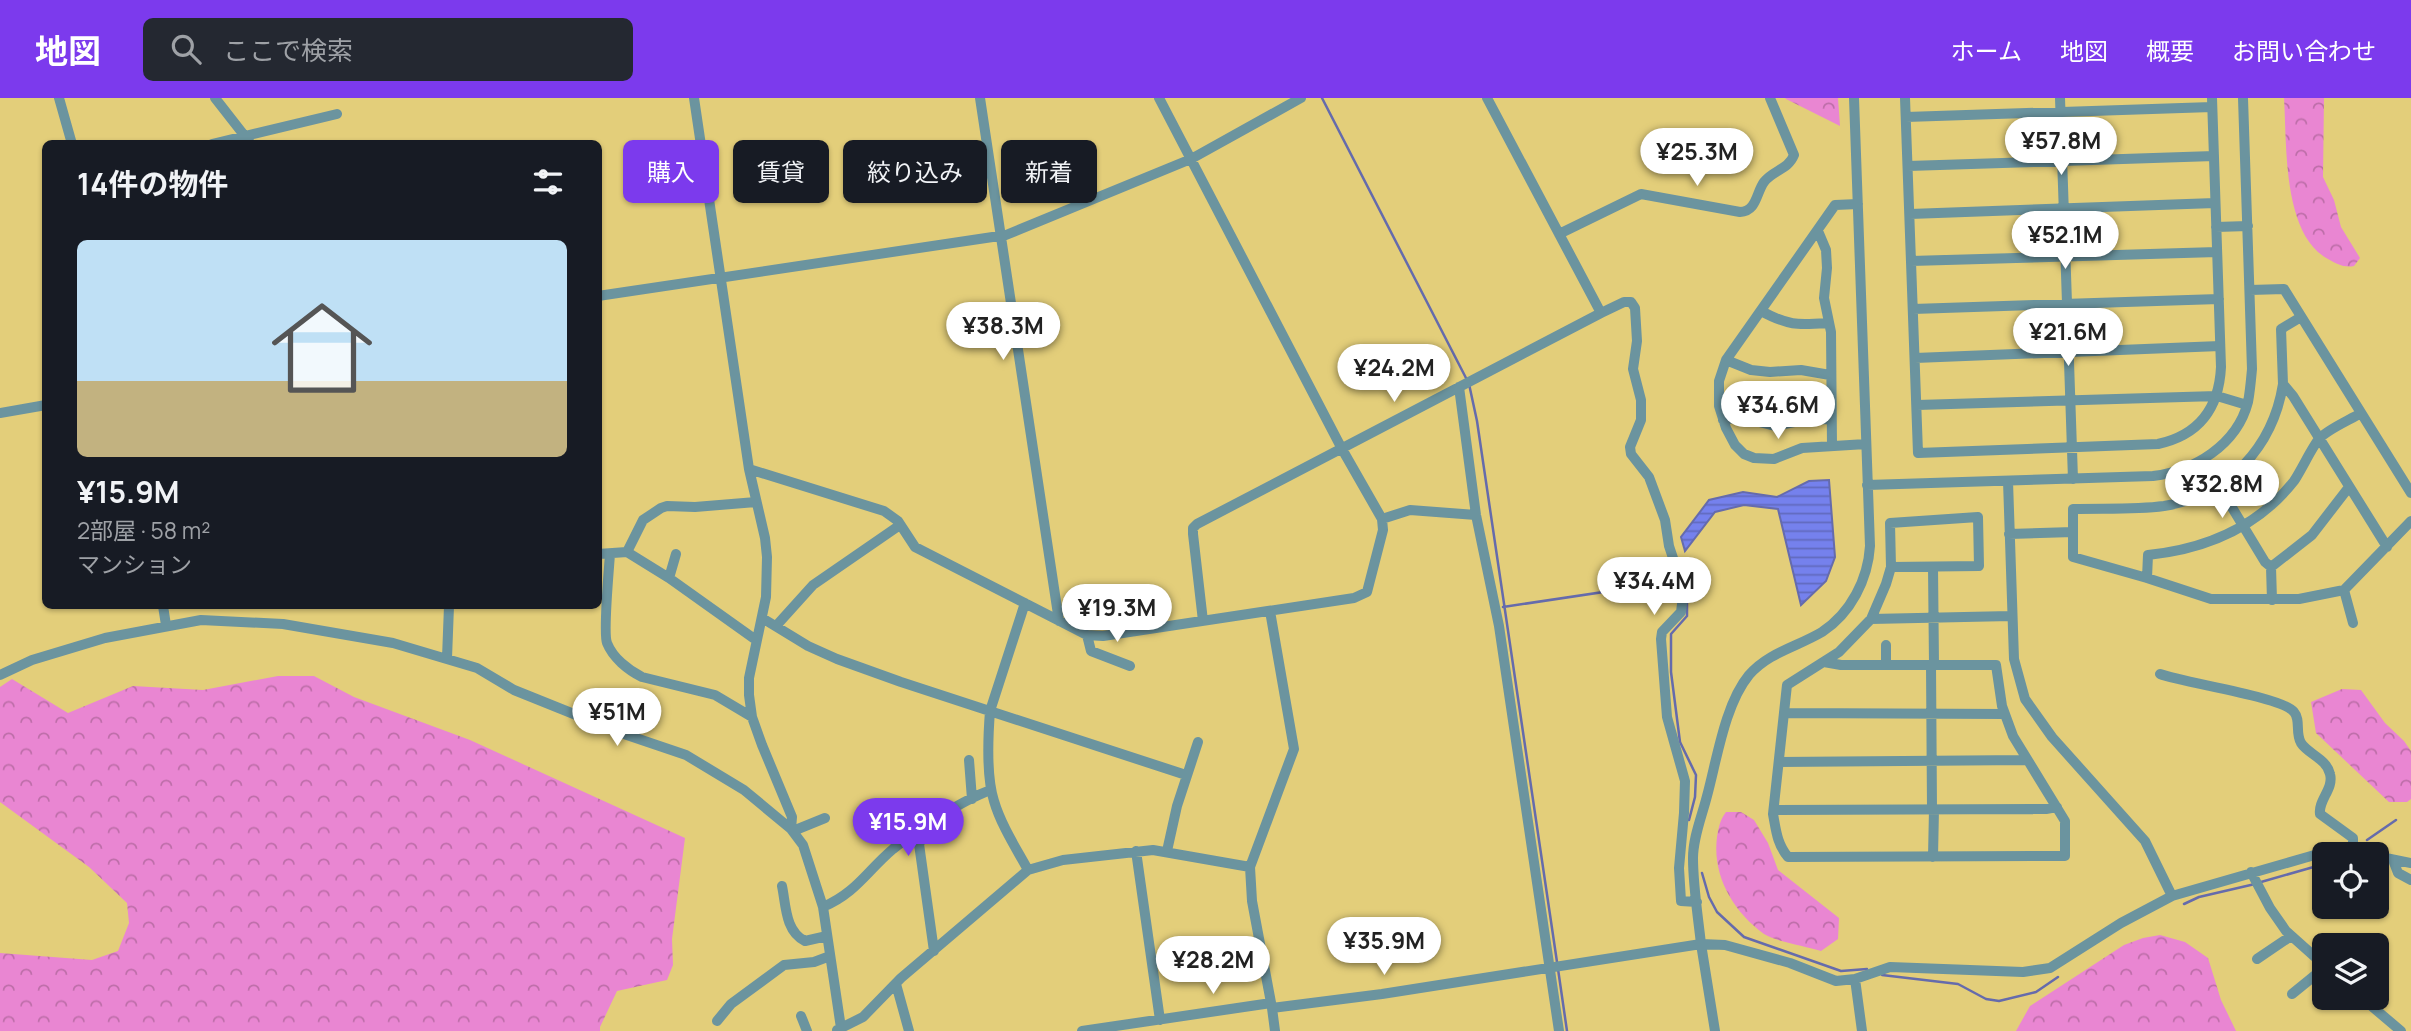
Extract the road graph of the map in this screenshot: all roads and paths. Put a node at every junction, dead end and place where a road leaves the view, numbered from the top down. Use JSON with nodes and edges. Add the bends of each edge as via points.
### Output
{"nodes":[{"id":1,"x":60,"y":98,"type":"edge"},
{"id":2,"x":215,"y":98,"type":"edge"},
{"id":3,"x":694,"y":98,"type":"edge"},
{"id":4,"x":980,"y":98,"type":"edge"},
{"id":5,"x":1159,"y":98,"type":"edge"},
{"id":6,"x":1301,"y":98,"type":"edge"},
{"id":7,"x":1487,"y":98,"type":"edge"},
{"id":8,"x":1770,"y":98,"type":"edge"},
{"id":9,"x":1854,"y":98,"type":"edge"},
{"id":10,"x":1905,"y":98,"type":"edge"},
{"id":11,"x":2060,"y":98,"type":"edge"},
{"id":12,"x":2243,"y":98,"type":"edge"},
{"id":13,"x":2212,"y":103,"type":"edge"},
{"id":14,"x":2060,"y":112,"type":"junction"},
{"id":15,"x":337,"y":114,"type":"dead end"},
{"id":16,"x":1906,"y":117,"type":"junction"},
{"id":17,"x":71,"y":140,"type":"edge"},
{"id":18,"x":248,"y":140,"type":"edge"},
{"id":19,"x":2214,"y":156,"type":"junction"},
{"id":20,"x":1191,"y":159,"type":"junction"},
{"id":21,"x":2062,"y":161,"type":"junction"},
{"id":22,"x":1908,"y":166,"type":"junction"},
{"id":23,"x":2215,"y":203,"type":"junction"},
{"id":24,"x":1858,"y":204,"type":"junction"},
{"id":25,"x":2064,"y":209,"type":"junction"},
{"id":26,"x":1910,"y":214,"type":"junction"},
{"id":27,"x":2248,"y":226,"type":"junction"},
{"id":28,"x":2216,"y":227,"type":"junction"},
{"id":29,"x":1818,"y":231,"type":"junction"},
{"id":30,"x":1559,"y":234,"type":"junction"},
{"id":31,"x":999,"y":235,"type":"junction"},
{"id":32,"x":2217,"y":252,"type":"junction"},
{"id":33,"x":2065,"y":256,"type":"junction"},
{"id":34,"x":1911,"y":261,"type":"junction"},
{"id":35,"x":719,"y":277,"type":"junction"},
{"id":36,"x":2250,"y":290,"type":"junction"},
{"id":37,"x":602,"y":295,"type":"edge"},
{"id":38,"x":2218,"y":299,"type":"junction"},
{"id":39,"x":2066,"y":304,"type":"junction"},
{"id":40,"x":1913,"y":309,"type":"junction"},
{"id":41,"x":1761,"y":311,"type":"junction"},
{"id":42,"x":1601,"y":313,"type":"junction"},
{"id":43,"x":2301,"y":317,"type":"junction"},
{"id":44,"x":1828,"y":323,"type":"junction"},
{"id":45,"x":2220,"y":346,"type":"junction"},
{"id":46,"x":2068,"y":352,"type":"junction"},
{"id":47,"x":1915,"y":358,"type":"junction"},
{"id":48,"x":1726,"y":360,"type":"junction"},
{"id":49,"x":1830,"y":374,"type":"junction"},
{"id":50,"x":1466,"y":384,"type":"junction"},
{"id":51,"x":2283,"y":384,"type":"junction"},
{"id":52,"x":2217,"y":396,"type":"junction"},
{"id":53,"x":2070,"y":400,"type":"junction"},
{"id":54,"x":1917,"y":405,"type":"junction"},
{"id":55,"x":2247,"y":405,"type":"junction"},
{"id":56,"x":42,"y":406,"type":"edge"},
{"id":57,"x":0,"y":413,"type":"edge"},
{"id":58,"x":2361,"y":413,"type":"junction"},
{"id":59,"x":1723,"y":419,"type":"junction"},
{"id":60,"x":1831,"y":419,"type":"junction"},
{"id":61,"x":2319,"y":439,"type":"junction"},
{"id":62,"x":1866,"y":444,"type":"junction"},
{"id":63,"x":1832,"y":446,"type":"junction"},
{"id":64,"x":2073,"y":448,"type":"junction"},
{"id":65,"x":1342,"y":449,"type":"junction"},
{"id":66,"x":749,"y":468,"type":"junction"},
{"id":67,"x":2073,"y":479,"type":"junction"},
{"id":68,"x":2007,"y":481,"type":"junction"},
{"id":69,"x":1867,"y":485,"type":"junction"},
{"id":70,"x":2219,"y":486,"type":"junction"},
{"id":71,"x":2349,"y":488,"type":"junction"},
{"id":72,"x":2411,"y":493,"type":"edge"},
{"id":73,"x":756,"y":502,"type":"junction"},
{"id":74,"x":1476,"y":515,"type":"junction"},
{"id":75,"x":1382,"y":519,"type":"junction"},
{"id":76,"x":2411,"y":521,"type":"edge"},
{"id":77,"x":900,"y":525,"type":"junction"},
{"id":78,"x":2244,"y":526,"type":"junction"},
{"id":79,"x":2073,"y":532,"type":"junction"},
{"id":80,"x":2009,"y":534,"type":"junction"},
{"id":81,"x":2387,"y":547,"type":"junction"},
{"id":82,"x":627,"y":552,"type":"junction"},
{"id":83,"x":604,"y":554,"type":"edge"},
{"id":84,"x":676,"y":554,"type":"dead end"},
{"id":85,"x":1891,"y":567,"type":"junction"},
{"id":86,"x":1933,"y":567,"type":"junction"},
{"id":87,"x":2271,"y":567,"type":"junction"},
{"id":88,"x":669,"y":578,"type":"junction"},
{"id":89,"x":2147,"y":578,"type":"junction"},
{"id":90,"x":2344,"y":590,"type":"junction"},
{"id":91,"x":2272,"y":600,"type":"junction"},
{"id":92,"x":1025,"y":603,"type":"junction"},
{"id":93,"x":163,"y":609,"type":"edge"},
{"id":94,"x":449,"y":609,"type":"edge"},
{"id":95,"x":1270,"y":611,"type":"junction"},
{"id":96,"x":2011,"y":616,"type":"junction"},
{"id":97,"x":1934,"y":617,"type":"junction"},
{"id":98,"x":762,"y":618,"type":"junction"},
{"id":99,"x":1871,"y":619,"type":"junction"},
{"id":100,"x":1059,"y":621,"type":"junction"},
{"id":101,"x":1203,"y":621,"type":"junction"},
{"id":102,"x":2353,"y":623,"type":"dead end"},
{"id":103,"x":166,"y":625,"type":"junction"},
{"id":104,"x":776,"y":626,"type":"junction"},
{"id":105,"x":1087,"y":635,"type":"junction"},
{"id":106,"x":756,"y":640,"type":"junction"},
{"id":107,"x":1886,"y":645,"type":"dead end"},
{"id":108,"x":447,"y":659,"type":"junction"},
{"id":109,"x":1824,"y":662,"type":"junction"},
{"id":110,"x":1886,"y":665,"type":"junction"},
{"id":111,"x":1933,"y":665,"type":"junction"},
{"id":112,"x":1130,"y":666,"type":"dead end"},
{"id":113,"x":2160,"y":674,"type":"dead end"},
{"id":114,"x":0,"y":675,"type":"edge"},
{"id":115,"x":990,"y":711,"type":"junction"},
{"id":116,"x":1784,"y":713,"type":"junction"},
{"id":117,"x":1931,"y":714,"type":"junction"},
{"id":118,"x":2005,"y":714,"type":"junction"},
{"id":119,"x":752,"y":717,"type":"junction"},
{"id":120,"x":1198,"y":742,"type":"dead end"},
{"id":121,"x":969,"y":760,"type":"dead end"},
{"id":122,"x":2026,"y":760,"type":"junction"},
{"id":123,"x":1932,"y":761,"type":"junction"},
{"id":124,"x":1779,"y":762,"type":"junction"},
{"id":125,"x":1186,"y":775,"type":"junction"},
{"id":126,"x":991,"y":790,"type":"junction"},
{"id":127,"x":972,"y":799,"type":"junction"},
{"id":128,"x":2057,"y":807,"type":"junction"},
{"id":129,"x":1933,"y":809,"type":"junction"},
{"id":130,"x":1774,"y":810,"type":"junction"},
{"id":131,"x":825,"y":818,"type":"dead end"},
{"id":132,"x":926,"y":827,"type":"junction"},
{"id":133,"x":792,"y":830,"type":"junction"},
{"id":134,"x":2353,"y":842,"type":"edge"},
{"id":135,"x":1136,"y":851,"type":"junction"},
{"id":136,"x":1167,"y":851,"type":"junction"},
{"id":137,"x":2312,"y":856,"type":"edge"},
{"id":138,"x":1933,"y":857,"type":"junction"},
{"id":139,"x":2389,"y":859,"type":"edge"},
{"id":140,"x":2393,"y":860,"type":"junction"},
{"id":141,"x":2411,"y":863,"type":"edge"},
{"id":142,"x":1250,"y":867,"type":"junction"},
{"id":143,"x":1028,"y":870,"type":"junction"},
{"id":144,"x":2251,"y":872,"type":"junction"},
{"id":145,"x":2411,"y":880,"type":"edge"},
{"id":146,"x":782,"y":886,"type":"dead end"},
{"id":147,"x":2172,"y":896,"type":"junction"},
{"id":148,"x":1697,"y":902,"type":"junction"},
{"id":149,"x":822,"y":907,"type":"junction"},
{"id":150,"x":827,"y":936,"type":"junction"},
{"id":151,"x":2291,"y":936,"type":"junction"},
{"id":152,"x":1701,"y":944,"type":"junction"},
{"id":153,"x":934,"y":951,"type":"junction"},
{"id":154,"x":2312,"y":955,"type":"edge"},
{"id":155,"x":830,"y":956,"type":"junction"},
{"id":156,"x":2257,"y":959,"type":"dead end"},
{"id":157,"x":1548,"y":967,"type":"junction"},
{"id":158,"x":2312,"y":976,"type":"edge"},
{"id":159,"x":1855,"y":979,"type":"junction"},
{"id":160,"x":896,"y":984,"type":"junction"},
{"id":161,"x":2292,"y":994,"type":"dead end"},
{"id":162,"x":1272,"y":1005,"type":"junction"},
{"id":163,"x":2376,"y":1010,"type":"edge"},
{"id":164,"x":801,"y":1016,"type":"dead end"},
{"id":165,"x":1160,"y":1020,"type":"junction"},
{"id":166,"x":717,"y":1021,"type":"dead end"},
{"id":167,"x":838,"y":1029,"type":"edge"},
{"id":168,"x":807,"y":1031,"type":"edge"},
{"id":169,"x":909,"y":1031,"type":"edge"},
{"id":170,"x":1082,"y":1031,"type":"edge"},
{"id":171,"x":1275,"y":1031,"type":"edge"},
{"id":172,"x":1559,"y":1031,"type":"edge"},
{"id":173,"x":1715,"y":1031,"type":"edge"},
{"id":174,"x":1863,"y":1031,"type":"edge"},
{"id":175,"x":2401,"y":1031,"type":"edge"}],
"edges":[{"from":1,"to":17,"type":"street"},
{"from":2,"to":18,"type":"street"},
{"from":3,"to":35,"type":"street"},
{"from":4,"to":31,"type":"street"},
{"from":5,"to":20,"type":"street"},
{"from":6,"to":20,"type":"street"},
{"from":7,"to":30,"type":"street"},
{"from":8,"to":30,"type":"street","via":[[1794,155],[1789,165],[1764,181],[1748,210],[1641,194]]},
{"from":9,"to":24,"type":"street"},
{"from":10,"to":16,"type":"street"},
{"from":11,"to":14,"type":"street"},
{"from":12,"to":27,"type":"street"},
{"from":13,"to":14,"type":"street"},
{"from":13,"to":19,"type":"street"},
{"from":14,"to":16,"type":"street"},
{"from":14,"to":21,"type":"street"},
{"from":15,"to":18,"type":"street"},
{"from":16,"to":22,"type":"street"},
{"from":19,"to":21,"type":"street"},
{"from":19,"to":23,"type":"street"},
{"from":20,"to":31,"type":"street"},
{"from":20,"to":65,"type":"street"},
{"from":21,"to":22,"type":"street"},
{"from":21,"to":25,"type":"street"},
{"from":22,"to":26,"type":"street"},
{"from":23,"to":25,"type":"street"},
{"from":23,"to":28,"type":"street"},
{"from":24,"to":29,"type":"street","via":[[1835,205]]},
{"from":24,"to":62,"type":"street"},
{"from":25,"to":26,"type":"street"},
{"from":25,"to":33,"type":"street"},
{"from":26,"to":34,"type":"street"},
{"from":27,"to":28,"type":"street"},
{"from":27,"to":36,"type":"street"},
{"from":28,"to":32,"type":"street"},
{"from":29,"to":41,"type":"street"},
{"from":29,"to":44,"type":"street","via":[[1826,248]]},
{"from":30,"to":42,"type":"street"},
{"from":31,"to":35,"type":"street"},
{"from":31,"to":100,"type":"street"},
{"from":32,"to":33,"type":"street"},
{"from":32,"to":38,"type":"street"},
{"from":33,"to":34,"type":"street"},
{"from":33,"to":39,"type":"street"},
{"from":34,"to":40,"type":"street"},
{"from":35,"to":37,"type":"street"},
{"from":35,"to":66,"type":"street"},
{"from":36,"to":43,"type":"street","via":[[2284,289]]},
{"from":36,"to":55,"type":"street","via":[[2252,369]]},
{"from":38,"to":39,"type":"street"},
{"from":38,"to":45,"type":"street"},
{"from":39,"to":40,"type":"street"},
{"from":39,"to":46,"type":"street"},
{"from":40,"to":47,"type":"street"},
{"from":41,"to":44,"type":"street","via":[[1795,325]]},
{"from":41,"to":48,"type":"street"},
{"from":42,"to":50,"type":"street"},
{"from":42,"to":148,"type":"street","via":[[1624,302],[1631,302],[1634,308],[1637,341],[1633,369],[1642,400],[1631,454],[1649,477],[1682,587],[1682,609],[1661,639],[1668,717],[1685,781],[1681,901]]},
{"from":43,"to":51,"type":"street","via":[[2281,329]]},
{"from":43,"to":58,"type":"street"},
{"from":44,"to":49,"type":"street"},
{"from":45,"to":46,"type":"street"},
{"from":45,"to":52,"type":"street"},
{"from":46,"to":47,"type":"street"},
{"from":46,"to":53,"type":"street"},
{"from":47,"to":54,"type":"street"},
{"from":48,"to":49,"type":"street","via":[[1751,370]]},
{"from":48,"to":59,"type":"street","via":[[1719,392]]},
{"from":49,"to":60,"type":"street"},
{"from":50,"to":65,"type":"street"},
{"from":50,"to":74,"type":"street"},
{"from":51,"to":61,"type":"street"},
{"from":51,"to":70,"type":"street","via":[[2261,446]]},
{"from":52,"to":53,"type":"street"},
{"from":52,"to":55,"type":"street"},
{"from":52,"to":64,"type":"street","via":[[2201,423],[2179,438],[2158,444]]},
{"from":53,"to":54,"type":"street"},
{"from":53,"to":64,"type":"street"},
{"from":54,"to":64,"type":"street","via":[[1918,453]]},
{"from":55,"to":67,"type":"street","via":[[2218,449],[2183,470],[2153,476]]},
{"from":56,"to":57,"type":"street"},
{"from":58,"to":61,"type":"street"},
{"from":58,"to":72,"type":"street"},
{"from":59,"to":60,"type":"street","via":[[1740,417],[1775,426]]},
{"from":59,"to":63,"type":"street","via":[[1735,445],[1754,458],[1774,459],[1802,448]]},
{"from":60,"to":63,"type":"street"},
{"from":61,"to":71,"type":"street"},
{"from":61,"to":78,"type":"street","via":[[2291,484]]},
{"from":62,"to":63,"type":"street"},
{"from":62,"to":69,"type":"street"},
{"from":64,"to":67,"type":"street"},
{"from":65,"to":75,"type":"street"},
{"from":65,"to":101,"type":"street","via":[[1193,528]]},
{"from":66,"to":73,"type":"street"},
{"from":66,"to":77,"type":"street","via":[[869,504]]},
{"from":67,"to":68,"type":"street"},
{"from":68,"to":69,"type":"street"},
{"from":68,"to":80,"type":"street"},
{"from":69,"to":148,"type":"street","via":[[1869,554],[1855,596],[1822,632],[1779,651],[1756,668],[1736,698],[1696,836]]},
{"from":70,"to":78,"type":"street"},
{"from":70,"to":79,"type":"street","via":[[2163,506],[2073,509]]},
{"from":71,"to":81,"type":"street"},
{"from":71,"to":87,"type":"street","via":[[2312,535]]},
{"from":73,"to":82,"type":"street","via":[[661,508],[643,520]]},
{"from":73,"to":98,"type":"street","via":[[768,570]]},
{"from":74,"to":75,"type":"street","via":[[1422,509]]},
{"from":74,"to":157,"type":"street","via":[[1499,626]]},
{"from":75,"to":95,"type":"street","via":[[1367,592]]},
{"from":76,"to":81,"type":"street"},
{"from":77,"to":92,"type":"street","via":[[915,547]]},
{"from":77,"to":104,"type":"street","via":[[808,589]]},
{"from":78,"to":87,"type":"street"},
{"from":78,"to":89,"type":"street","via":[[2199,547],[2148,555]]},
{"from":79,"to":80,"type":"street"},
{"from":79,"to":89,"type":"street","via":[[2073,557]]},
{"from":80,"to":96,"type":"street"},
{"from":81,"to":90,"type":"street"},
{"from":82,"to":83,"type":"street"},
{"from":82,"to":88,"type":"street"},
{"from":83,"to":119,"type":"street","via":[[605,638],[613,653],[631,672],[715,695]]},
{"from":84,"to":88,"type":"street"},
{"from":85,"to":86,"type":"street"},
{"from":85,"to":86,"type":"street","via":[[1890,523],[1978,517],[1979,566]]},
{"from":85,"to":99,"type":"street"},
{"from":86,"to":97,"type":"street"},
{"from":87,"to":91,"type":"street"},
{"from":88,"to":106,"type":"street"},
{"from":89,"to":91,"type":"street","via":[[2211,599]]},
{"from":90,"to":91,"type":"street"},
{"from":90,"to":102,"type":"street"},
{"from":92,"to":100,"type":"street"},
{"from":92,"to":115,"type":"street"},
{"from":93,"to":103,"type":"street"},
{"from":94,"to":108,"type":"street"},
{"from":95,"to":101,"type":"street"},
{"from":95,"to":142,"type":"street","via":[[1294,749]]},
{"from":96,"to":97,"type":"street"},
{"from":96,"to":147,"type":"street","via":[[2014,659],[2025,699],[2052,737],[2145,841]]},
{"from":97,"to":99,"type":"street"},
{"from":97,"to":111,"type":"street"},
{"from":98,"to":104,"type":"street"},
{"from":98,"to":106,"type":"street"},
{"from":99,"to":109,"type":"street"},
{"from":100,"to":105,"type":"street"},
{"from":101,"to":105,"type":"street"},
{"from":103,"to":108,"type":"street","via":[[201,620],[283,624],[393,643]]},
{"from":103,"to":114,"type":"street","via":[[69,648]]},
{"from":104,"to":115,"type":"street","via":[[837,659]]},
{"from":105,"to":112,"type":"street","via":[[1091,650]]},
{"from":106,"to":119,"type":"street","via":[[749,685]]},
{"from":107,"to":110,"type":"street"},
{"from":108,"to":133,"type":"street","via":[[477,668],[514,690],[563,710],[686,755],[737,785]]},
{"from":109,"to":110,"type":"street"},
{"from":109,"to":116,"type":"street","via":[[1787,685]]},
{"from":110,"to":111,"type":"street"},
{"from":111,"to":117,"type":"street"},
{"from":111,"to":118,"type":"street","via":[[1996,665]]},
{"from":113,"to":134,"type":"street","via":[[2291,708],[2297,716],[2300,741],[2329,770],[2320,814]]},
{"from":115,"to":125,"type":"street"},
{"from":115,"to":126,"type":"street"},
{"from":116,"to":117,"type":"street"},
{"from":116,"to":124,"type":"street"},
{"from":117,"to":118,"type":"street"},
{"from":117,"to":123,"type":"street"},
{"from":118,"to":122,"type":"street"},
{"from":119,"to":133,"type":"street","via":[[792,817]]},
{"from":120,"to":125,"type":"street"},
{"from":121,"to":127,"type":"street"},
{"from":122,"to":123,"type":"street"},
{"from":122,"to":128,"type":"street"},
{"from":123,"to":124,"type":"street"},
{"from":123,"to":129,"type":"street"},
{"from":124,"to":130,"type":"street"},
{"from":125,"to":136,"type":"street"},
{"from":126,"to":127,"type":"street"},
{"from":126,"to":143,"type":"street"},
{"from":127,"to":132,"type":"street"},
{"from":128,"to":129,"type":"street"},
{"from":128,"to":138,"type":"street","via":[[2065,821],[2065,856]]},
{"from":129,"to":130,"type":"street"},
{"from":129,"to":138,"type":"street"},
{"from":130,"to":138,"type":"street","via":[[1776,834],[1788,857]]},
{"from":131,"to":133,"type":"street"},
{"from":132,"to":149,"type":"street","via":[[892,850],[841,899]]},
{"from":132,"to":153,"type":"street","via":[[919,844]]},
{"from":133,"to":149,"type":"street","via":[[803,845]]},
{"from":135,"to":136,"type":"street"},
{"from":135,"to":143,"type":"street","via":[[1063,860]]},
{"from":135,"to":165,"type":"street"},
{"from":136,"to":142,"type":"street"},
{"from":137,"to":144,"type":"street"},
{"from":139,"to":140,"type":"street"},
{"from":140,"to":141,"type":"street"},
{"from":140,"to":145,"type":"street","via":[[2398,873]]},
{"from":142,"to":162,"type":"street"},
{"from":143,"to":153,"type":"street"},
{"from":144,"to":147,"type":"street"},
{"from":144,"to":151,"type":"street"},
{"from":146,"to":150,"type":"street","via":[[795,934],[811,941]]},
{"from":147,"to":159,"type":"street","via":[[2050,968],[2023,972],[1890,967]]},
{"from":148,"to":152,"type":"street"},
{"from":149,"to":150,"type":"street"},
{"from":150,"to":155,"type":"street"},
{"from":151,"to":154,"type":"street"},
{"from":151,"to":156,"type":"street"},
{"from":152,"to":157,"type":"street"},
{"from":152,"to":159,"type":"street","via":[[1726,945],[1836,981]]},
{"from":152,"to":173,"type":"street"},
{"from":153,"to":160,"type":"street"},
{"from":155,"to":166,"type":"street","via":[[784,965],[731,1004]]},
{"from":155,"to":167,"type":"street"},
{"from":157,"to":162,"type":"street","via":[[1382,994]]},
{"from":157,"to":172,"type":"street"},
{"from":158,"to":161,"type":"street"},
{"from":159,"to":174,"type":"street"},
{"from":160,"to":167,"type":"street","via":[[863,1017]]},
{"from":160,"to":169,"type":"street"},
{"from":162,"to":165,"type":"street"},
{"from":162,"to":171,"type":"street"},
{"from":163,"to":175,"type":"street"},
{"from":164,"to":168,"type":"street"},
{"from":165,"to":170,"type":"street"}]}
